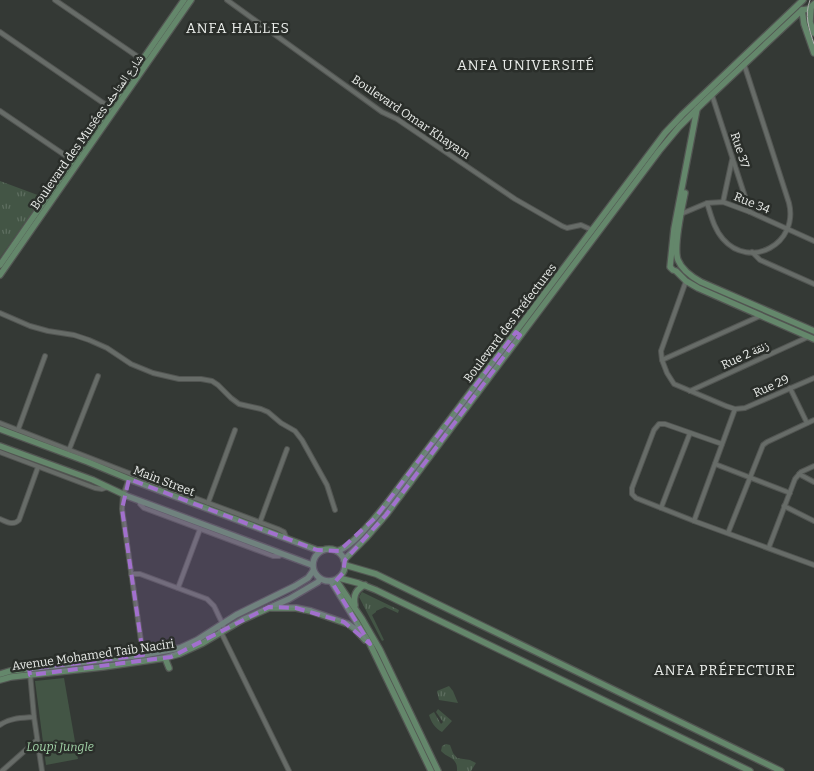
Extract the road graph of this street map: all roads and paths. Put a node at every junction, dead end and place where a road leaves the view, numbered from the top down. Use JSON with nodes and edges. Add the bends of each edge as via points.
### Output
{"nodes":[{"id":1,"x":55,"y":0,"type":"edge"},
{"id":2,"x":184,"y":0,"type":"edge"},
{"id":3,"x":191,"y":0,"type":"edge"},
{"id":4,"x":227,"y":0,"type":"edge"},
{"id":5,"x":801,"y":1,"type":"edge"},
{"id":6,"x":812,"y":6,"type":"edge"},
{"id":7,"x":802,"y":10,"type":"junction"},
{"id":8,"x":789,"y":22,"type":"junction"},
{"id":9,"x":804,"y":24,"type":"junction"},
{"id":10,"x":0,"y":32,"type":"edge"},
{"id":11,"x":814,"y":33,"type":"edge"},
{"id":12,"x":814,"y":54,"type":"edge"},
{"id":13,"x":145,"y":62,"type":"junction"},
{"id":14,"x":744,"y":64,"type":"junction"},
{"id":15,"x":712,"y":95,"type":"junction"},
{"id":16,"x":702,"y":100,"type":"junction"},
{"id":17,"x":696,"y":106,"type":"junction"},
{"id":18,"x":109,"y":107,"type":"junction"},
{"id":19,"x":0,"y":111,"type":"edge"},
{"id":20,"x":679,"y":128,"type":"junction"},
{"id":21,"x":693,"y":130,"type":"junction"},
{"id":22,"x":732,"y":158,"type":"junction"},
{"id":23,"x":72,"y":160,"type":"junction"},
{"id":24,"x":723,"y":202,"type":"junction"},
{"id":25,"x":707,"y":203,"type":"junction"},
{"id":26,"x":750,"y":212,"type":"junction"},
{"id":27,"x":681,"y":214,"type":"junction"},
{"id":28,"x":788,"y":229,"type":"junction"},
{"id":29,"x":592,"y":233,"type":"junction"},
{"id":30,"x":814,"y":240,"type":"edge"},
{"id":31,"x":752,"y":252,"type":"junction"},
{"id":32,"x":672,"y":262,"type":"junction"},
{"id":33,"x":680,"y":263,"type":"junction"},
{"id":34,"x":0,"y":265,"type":"edge"},
{"id":35,"x":676,"y":271,"type":"junction"},
{"id":36,"x":0,"y":275,"type":"edge"},
{"id":37,"x":686,"y":281,"type":"junction"},
{"id":38,"x":814,"y":284,"type":"edge"},
{"id":39,"x":0,"y":313,"type":"edge"},
{"id":40,"x":760,"y":316,"type":"junction"},
{"id":41,"x":814,"y":331,"type":"edge"},
{"id":42,"x":518,"y":333,"type":"junction"},
{"id":43,"x":811,"y":338,"type":"edge"},
{"id":44,"x":45,"y":356,"type":"dead end"},
{"id":45,"x":662,"y":360,"type":"junction"},
{"id":46,"x":98,"y":376,"type":"dead end"},
{"id":47,"x":814,"y":378,"type":"edge"},
{"id":48,"x":790,"y":388,"type":"junction"},
{"id":49,"x":690,"y":391,"type":"junction"},
{"id":50,"x":735,"y":408,"type":"junction"},
{"id":51,"x":814,"y":420,"type":"edge"},
{"id":52,"x":0,"y":423,"type":"edge"},
{"id":53,"x":807,"y":423,"type":"junction"},
{"id":54,"x":0,"y":429,"type":"edge"},
{"id":55,"x":18,"y":430,"type":"junction"},
{"id":56,"x":235,"y":430,"type":"dead end"},
{"id":57,"x":690,"y":433,"type":"junction"},
{"id":58,"x":722,"y":444,"type":"junction"},
{"id":59,"x":0,"y":446,"type":"edge"},
{"id":60,"x":286,"y":449,"type":"dead end"},
{"id":61,"x":70,"y":450,"type":"junction"},
{"id":62,"x":0,"y":452,"type":"edge"},
{"id":63,"x":715,"y":464,"type":"junction"},
{"id":64,"x":814,"y":466,"type":"edge"},
{"id":65,"x":38,"y":467,"type":"junction"},
{"id":66,"x":799,"y":474,"type":"junction"},
{"id":67,"x":750,"y":478,"type":"junction"},
{"id":68,"x":129,"y":479,"type":"junction"},
{"id":69,"x":814,"y":482,"type":"edge"},
{"id":70,"x":108,"y":487,"type":"junction"},
{"id":71,"x":790,"y":493,"type":"junction"},
{"id":72,"x":123,"y":495,"type":"junction"},
{"id":73,"x":140,"y":501,"type":"junction"},
{"id":74,"x":208,"y":503,"type":"junction"},
{"id":75,"x":784,"y":506,"type":"junction"},
{"id":76,"x":661,"y":508,"type":"junction"},
{"id":77,"x":335,"y":510,"type":"dead end"},
{"id":78,"x":0,"y":519,"type":"edge"},
{"id":79,"x":694,"y":520,"type":"junction"},
{"id":80,"x":814,"y":521,"type":"edge"},
{"id":81,"x":260,"y":522,"type":"junction"},
{"id":82,"x":200,"y":529,"type":"junction"},
{"id":83,"x":728,"y":533,"type":"junction"},
{"id":84,"x":286,"y":539,"type":"junction"},
{"id":85,"x":769,"y":547,"type":"junction"},
{"id":86,"x":322,"y":550,"type":"junction"},
{"id":87,"x":337,"y":551,"type":"junction"},
{"id":88,"x":284,"y":554,"type":"junction"},
{"id":89,"x":344,"y":562,"type":"junction"},
{"id":90,"x":814,"y":564,"type":"edge"},
{"id":91,"x":313,"y":568,"type":"junction"},
{"id":92,"x":131,"y":574,"type":"junction"},
{"id":93,"x":320,"y":579,"type":"junction"},
{"id":94,"x":335,"y":580,"type":"junction"},
{"id":95,"x":365,"y":585,"type":"junction"},
{"id":96,"x":178,"y":588,"type":"junction"},
{"id":97,"x":269,"y":608,"type":"junction"},
{"id":98,"x":356,"y":610,"type":"junction"},
{"id":99,"x":221,"y":628,"type":"junction"},
{"id":100,"x":370,"y":644,"type":"junction"},
{"id":101,"x":538,"y":653,"type":"junction"},
{"id":102,"x":143,"y":655,"type":"junction"},
{"id":103,"x":165,"y":658,"type":"junction"},
{"id":104,"x":533,"y":666,"type":"junction"},
{"id":105,"x":168,"y":668,"type":"dead end"},
{"id":106,"x":567,"y":668,"type":"junction"},
{"id":107,"x":30,"y":672,"type":"junction"},
{"id":108,"x":0,"y":674,"type":"edge"},
{"id":109,"x":0,"y":680,"type":"edge"},
{"id":110,"x":562,"y":680,"type":"junction"},
{"id":111,"x":34,"y":717,"type":"junction"},
{"id":112,"x":0,"y":725,"type":"edge"},
{"id":113,"x":37,"y":740,"type":"junction"},
{"id":114,"x":2,"y":771,"type":"edge"},
{"id":115,"x":42,"y":771,"type":"edge"},
{"id":116,"x":289,"y":771,"type":"edge"},
{"id":117,"x":431,"y":771,"type":"edge"},
{"id":118,"x":438,"y":771,"type":"edge"},
{"id":119,"x":750,"y":771,"type":"edge"},
{"id":120,"x":781,"y":771,"type":"edge"}],
"edges":[{"from":1,"to":13,"type":"street"},
{"from":2,"to":13,"type":"street","name":"Boulevard des Musées شارع المتاحف"},
{"from":3,"to":13,"type":"street","name":"Boulevard des Musées شارع المتاحف"},
{"from":4,"to":29,"type":"street","name":"Boulevard Omar Khayam","via":[[382,112],[398,119],[527,207],[562,226],[581,225]]},
{"from":5,"to":7,"type":"street"},
{"from":5,"to":16,"type":"street","name":"Boulevard des Préfectures"},
{"from":6,"to":7,"type":"street"},
{"from":6,"to":11,"type":"street","via":[[810,22]]},
{"from":7,"to":8,"type":"street","name":"Boulevard des Préfectures"},
{"from":7,"to":9,"type":"street"},
{"from":8,"to":9,"type":"street"},
{"from":8,"to":14,"type":"street","name":"Boulevard des Préfectures"},
{"from":9,"to":12,"type":"street"},
{"from":10,"to":18,"type":"street"},
{"from":13,"to":18,"type":"street","name":"Boulevard des Musées شارع المتاحف"},
{"from":13,"to":36,"type":"street","name":"Boulevard des Musées شارع المتاحف"},
{"from":14,"to":15,"type":"street","name":"Boulevard des Préfectures"},
{"from":14,"to":28,"type":"street","via":[[790,203]]},
{"from":15,"to":16,"type":"street","name":"Boulevard des Préfectures"},
{"from":15,"to":22,"type":"street","name":"Rue 37"},
{"from":16,"to":17,"type":"street","name":"Boulevard des Préfectures"},
{"from":16,"to":27,"type":"street"},
{"from":17,"to":20,"type":"street","name":"Boulevard des Préfectures"},
{"from":17,"to":21,"type":"street"},
{"from":17,"to":29,"type":"street","name":"Boulevard des Préfectures","via":[[665,133]]},
{"from":18,"to":23,"type":"street","name":"Boulevard des Musées شارع المتاحف"},
{"from":19,"to":23,"type":"street"},
{"from":20,"to":21,"type":"street","via":[[685,126]]},
{"from":20,"to":29,"type":"street","name":"Boulevard des Préfectures"},
{"from":21,"to":32,"type":"street","via":[[674,229]]},
{"from":22,"to":24,"type":"street"},
{"from":22,"to":26,"type":"street","name":"Rue 37"},
{"from":23,"to":34,"type":"street","name":"Boulevard des Musées شارع المتاحف"},
{"from":24,"to":25,"type":"street","name":"Rue 34"},
{"from":24,"to":26,"type":"street","name":"Rue 34"},
{"from":25,"to":27,"type":"street","name":"Rue 34"},
{"from":25,"to":31,"type":"street","via":[[722,238],[731,246]]},
{"from":26,"to":28,"type":"street","name":"Rue 34"},
{"from":27,"to":33,"type":"street","via":[[677,253]]},
{"from":28,"to":30,"type":"street","name":"Rue 34"},
{"from":28,"to":31,"type":"street","via":[[771,248]]},
{"from":29,"to":42,"type":"street","name":"Boulevard des Préfectures"},
{"from":31,"to":38,"type":"street","via":[[760,260]]},
{"from":32,"to":33,"type":"street"},
{"from":32,"to":35,"type":"street","via":[[670,267]]},
{"from":33,"to":35,"type":"street"},
{"from":33,"to":41,"type":"street","via":[[701,282]]},
{"from":35,"to":37,"type":"street"},
{"from":37,"to":40,"type":"street"},
{"from":37,"to":45,"type":"street","via":[[662,346]]},
{"from":39,"to":77,"type":"street","via":[[34,327],[89,340],[153,373],[212,381],[239,404],[268,412],[300,437],[327,485]]},
{"from":40,"to":43,"type":"street"},
{"from":40,"to":45,"type":"street"},
{"from":42,"to":87,"type":"street","name":"Boulevard des Préfectures","via":[[375,518],[347,546]]},
{"from":42,"to":89,"type":"street","name":"Boulevard des Préfectures","via":[[386,515]]},
{"from":43,"to":49,"type":"street","name":"Rue 2 زنقة"},
{"from":44,"to":55,"type":"street"},
{"from":45,"to":49,"type":"street","via":[[674,384]]},
{"from":46,"to":61,"type":"street"},
{"from":47,"to":48,"type":"street","name":"Rue 29"},
{"from":48,"to":50,"type":"street","name":"Rue 29","via":[[746,408]]},
{"from":48,"to":53,"type":"street"},
{"from":49,"to":50,"type":"street"},
{"from":50,"to":58,"type":"street"},
{"from":51,"to":53,"type":"street"},
{"from":52,"to":55,"type":"street"},
{"from":53,"to":67,"type":"street","via":[[767,442]]},
{"from":54,"to":68,"type":"street","name":"Main Street"},
{"from":55,"to":61,"type":"street"},
{"from":56,"to":74,"type":"street"},
{"from":57,"to":58,"type":"street"},
{"from":57,"to":76,"type":"street"},
{"from":57,"to":76,"type":"street","via":[[663,424],[655,428],[632,494]]},
{"from":58,"to":63,"type":"street"},
{"from":59,"to":70,"type":"street"},
{"from":60,"to":81,"type":"street"},
{"from":61,"to":74,"type":"street"},
{"from":62,"to":65,"type":"street"},
{"from":63,"to":67,"type":"street"},
{"from":63,"to":79,"type":"street"},
{"from":64,"to":66,"type":"street"},
{"from":65,"to":70,"type":"street","via":[[95,488]]},
{"from":65,"to":78,"type":"street","via":[[19,520],[12,523]]},
{"from":66,"to":69,"type":"street"},
{"from":66,"to":71,"type":"street"},
{"from":67,"to":71,"type":"street"},
{"from":67,"to":83,"type":"street"},
{"from":68,"to":72,"type":"street"},
{"from":68,"to":84,"type":"street","name":"Main Street"},
{"from":70,"to":72,"type":"street"},
{"from":71,"to":75,"type":"street"},
{"from":72,"to":73,"type":"street"},
{"from":72,"to":92,"type":"street"},
{"from":73,"to":82,"type":"street","via":[[144,508]]},
{"from":73,"to":88,"type":"street"},
{"from":74,"to":81,"type":"street"},
{"from":75,"to":80,"type":"street"},
{"from":75,"to":85,"type":"street"},
{"from":76,"to":79,"type":"street"},
{"from":79,"to":83,"type":"street"},
{"from":81,"to":84,"type":"street","via":[[282,531]]},
{"from":82,"to":88,"type":"street","via":[[273,556]]},
{"from":82,"to":96,"type":"street"},
{"from":83,"to":85,"type":"street"},
{"from":84,"to":86,"type":"street","name":"Main Street"},
{"from":85,"to":90,"type":"street"},
{"from":86,"to":87,"type":"street"},
{"from":86,"to":91,"type":"street","via":[[315,556]]},
{"from":87,"to":89,"type":"street"},
{"from":88,"to":91,"type":"street"},
{"from":89,"to":94,"type":"street","via":[[343,573]]},
{"from":89,"to":101,"type":"street","via":[[376,574]]},
{"from":91,"to":93,"type":"street"},
{"from":91,"to":99,"type":"street","name":"Avenue Mohamed Taib Naciri","via":[[308,578],[236,615]]},
{"from":92,"to":96,"type":"street","via":[[140,574]]},
{"from":92,"to":102,"type":"street"},
{"from":93,"to":94,"type":"street"},
{"from":93,"to":97,"type":"street","name":"Avenue Mohamed Taib Naciri"},
{"from":94,"to":95,"type":"street"},
{"from":94,"to":98,"type":"street"},
{"from":94,"to":100,"type":"street"},
{"from":95,"to":98,"type":"street","via":[[354,595]]},
{"from":95,"to":104,"type":"street"},
{"from":96,"to":99,"type":"street","via":[[210,601]]},
{"from":97,"to":99,"type":"street","name":"Avenue Mohamed Taib Naciri"},
{"from":97,"to":100,"type":"street","via":[[302,608],[340,620]]},
{"from":98,"to":118,"type":"street","via":[[380,650]]},
{"from":99,"to":102,"type":"street","name":"Avenue Mohamed Taib Naciri","via":[[186,646]]},
{"from":99,"to":103,"type":"street","name":"Avenue Mohamed Taib Naciri","via":[[187,651]]},
{"from":99,"to":116,"type":"street"},
{"from":100,"to":117,"type":"street"},
{"from":101,"to":104,"type":"street"},
{"from":101,"to":106,"type":"street"},
{"from":102,"to":107,"type":"street","name":"Avenue Mohamed Taib Naciri"},
{"from":103,"to":105,"type":"street"},
{"from":103,"to":107,"type":"street","name":"Avenue Mohamed Taib Naciri","via":[[103,667]]},
{"from":104,"to":110,"type":"street"},
{"from":106,"to":110,"type":"street"},
{"from":106,"to":120,"type":"street"},
{"from":107,"to":108,"type":"street","name":"Avenue Mohamed Taib Naciri"},
{"from":107,"to":109,"type":"street","name":"Avenue Mohamed Taib Naciri"},
{"from":107,"to":111,"type":"street"},
{"from":110,"to":119,"type":"street"},
{"from":111,"to":112,"type":"street","via":[[12,719]]},
{"from":111,"to":113,"type":"street"},
{"from":113,"to":114,"type":"street"},
{"from":113,"to":115,"type":"street"}]}
